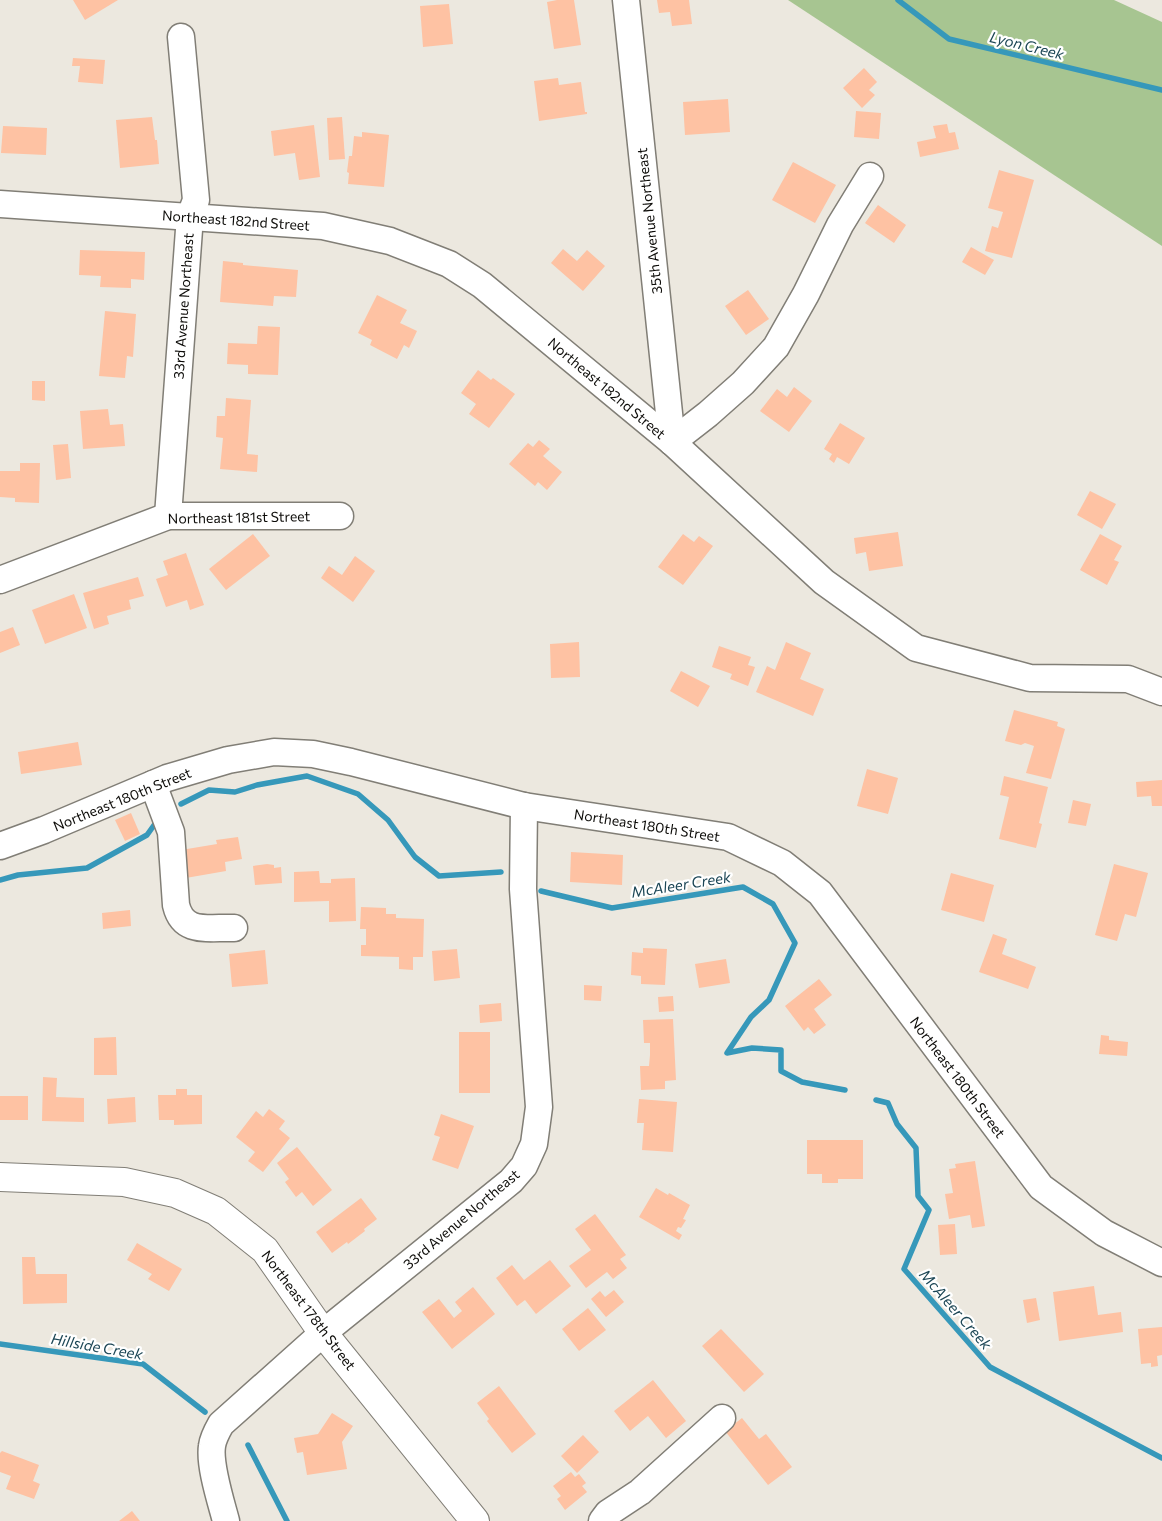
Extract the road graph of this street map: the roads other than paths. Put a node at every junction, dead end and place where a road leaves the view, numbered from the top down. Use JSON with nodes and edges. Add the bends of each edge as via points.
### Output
{"nodes":[{"id":1,"x":626,"y":0,"type":"edge"},
{"id":2,"x":181,"y":37,"type":"dead end"},
{"id":3,"x":870,"y":176,"type":"dead end"},
{"id":4,"x":0,"y":204,"type":"edge"},
{"id":5,"x":190,"y":216,"type":"junction"},
{"id":6,"x":672,"y":442,"type":"junction"},
{"id":7,"x":168,"y":516,"type":"junction"},
{"id":8,"x":340,"y":516,"type":"dead end"},
{"id":9,"x":0,"y":580,"type":"edge"},
{"id":10,"x":1162,"y":692,"type":"edge"},
{"id":11,"x":153,"y":784,"type":"junction"},
{"id":12,"x":524,"y":806,"type":"junction"},
{"id":13,"x":0,"y":846,"type":"edge"},
{"id":14,"x":234,"y":928,"type":"dead end"},
{"id":15,"x":0,"y":1178,"type":"edge"},
{"id":16,"x":1162,"y":1263,"type":"edge"},
{"id":17,"x":323,"y":1333,"type":"junction"},
{"id":18,"x":722,"y":1418,"type":"dead end"},
{"id":19,"x":226,"y":1521,"type":"edge"},
{"id":20,"x":475,"y":1521,"type":"edge"},
{"id":21,"x":602,"y":1521,"type":"edge"}],
"edges":[{"from":1,"to":6,"type":"street","name":"35th Avenue Northeast"},
{"from":2,"to":5,"type":"street","name":"33rd Avenue Northeast","via":[[196,200]]},
{"from":3,"to":6,"type":"street","via":[[840,225],[776,347],[744,382]]},
{"from":4,"to":5,"type":"street","name":"Northeast 182nd Street"},
{"from":5,"to":6,"type":"street","name":"Northeast 182nd Street","via":[[324,226],[390,241],[448,264],[482,285]]},
{"from":5,"to":7,"type":"street","name":"33rd Avenue Northeast"},
{"from":6,"to":10,"type":"street","name":"Northeast 182nd Street","via":[[824,582],[916,648],[1030,678],[1128,679]]},
{"from":7,"to":8,"type":"street","name":"Northeast 181st Street"},
{"from":7,"to":9,"type":"street","name":"Northeast 181st Street"},
{"from":11,"to":12,"type":"street","name":"Northeast 180th Street","via":[[228,760],[274,752],[313,754]]},
{"from":11,"to":13,"type":"street","name":"Northeast 180th Street"},
{"from":11,"to":14,"type":"street","via":[[171,832],[178,913],[192,927]]},
{"from":12,"to":16,"type":"street","name":"Northeast 180th Street","via":[[728,837],[782,863],[820,893],[1041,1187],[1104,1233]]},
{"from":12,"to":17,"type":"street","name":"33rd Avenue Northeast","via":[[523,881],[539,1107],[534,1144],[524,1166],[511,1181]]},
{"from":15,"to":17,"type":"main road","name":"Northeast 178th Street","via":[[124,1182],[175,1193],[216,1211],[265,1250]]},
{"from":17,"to":19,"type":"street","name":"33rd Avenue Northeast","via":[[221,1424],[214,1436],[211,1448],[213,1467]]},
{"from":17,"to":20,"type":"main road","name":"Northeast 178th Street"},
{"from":18,"to":21,"type":"street","via":[[640,1492],[608,1513]]}]}
